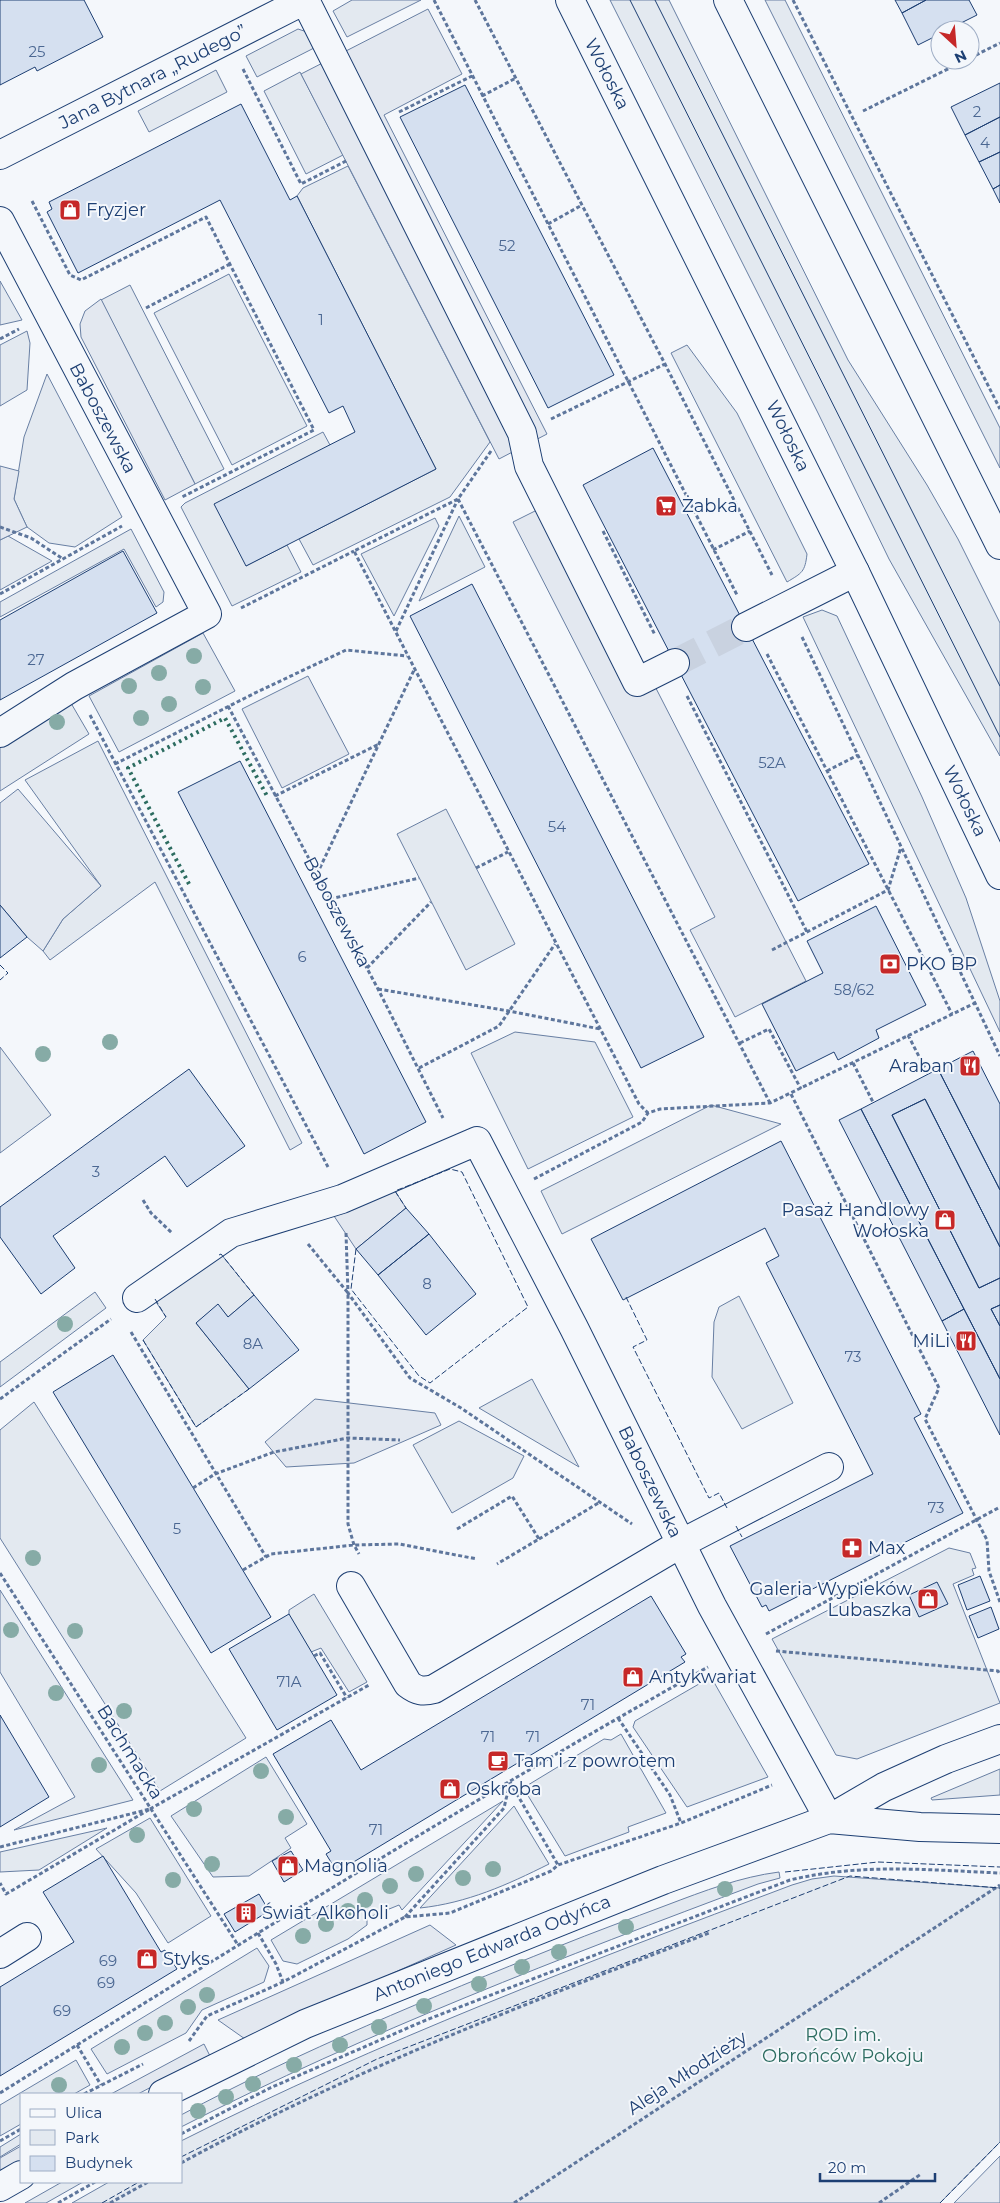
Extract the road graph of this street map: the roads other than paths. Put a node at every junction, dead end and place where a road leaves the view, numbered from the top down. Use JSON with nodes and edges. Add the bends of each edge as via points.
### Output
{"nodes":[{"id":1,"x":305,"y":0,"type":"edge"},
{"id":2,"x":570,"y":0,"type":"edge"},
{"id":3,"x":728,"y":0,"type":"edge"},
{"id":4,"x":0,"y":155,"type":"edge"},
{"id":5,"x":0,"y":221,"type":"edge"},
{"id":6,"x":1000,"y":545,"type":"edge"},
{"id":7,"x":855,"y":572,"type":"junction"},
{"id":8,"x":749,"y":626,"type":"tunnel mouth"},
{"id":9,"x":675,"y":662,"type":"tunnel mouth"},
{"id":10,"x":0,"y":733,"type":"edge"},
{"id":11,"x":1000,"y":876,"type":"edge"},
{"id":12,"x":137,"y":1298,"type":"road end"},
{"id":13,"x":829,"y":1467,"type":"dead end"},
{"id":14,"x":680,"y":1544,"type":"junction"},
{"id":15,"x":351,"y":1586,"type":"dead end"},
{"id":16,"x":1000,"y":1739,"type":"edge"},
{"id":17,"x":829,"y":1819,"type":"junction"},
{"id":18,"x":1000,"y":1829,"type":"edge"},
{"id":19,"x":27,"y":1938,"type":"dead end"},
{"id":20,"x":0,"y":1954,"type":"edge"},
{"id":21,"x":165,"y":2093,"type":"edge"},
{"id":22,"x":20,"y":2176,"type":"edge"},
{"id":23,"x":0,"y":2188,"type":"edge"}],
"edges":[{"from":1,"to":4,"type":"street","name":"Jana Bytnara „Rudego”"},
{"from":1,"to":9,"type":"street","via":[[522,433],[529,466],[637,682]]},
{"from":2,"to":7,"type":"street","name":"Wołoska"},
{"from":3,"to":6,"type":"street"},
{"from":5,"to":10,"type":"street","name":"Baboszewska","via":[[207,614],[74,686]]},
{"from":7,"to":8,"type":"street"},
{"from":7,"to":11,"type":"street","name":"Wołoska"},
{"from":12,"to":14,"type":"street","name":"Baboszewska","via":[[231,1233],[342,1199],[477,1141],[574,1328]]},
{"from":13,"to":14,"type":"street"},
{"from":14,"to":15,"type":"street","via":[[434,1689],[425,1691],[415,1690],[408,1684]]},
{"from":14,"to":17,"type":"street","name":"Baboszewska"},
{"from":16,"to":17,"type":"street","name":"Antoniego Edwarda Odyńca","via":[[884,1786]]},
{"from":17,"to":18,"type":"street","name":"Antoniego Edwarda Odyńca","via":[[920,1827]]},
{"from":17,"to":21,"type":"street","name":"Antoniego Edwarda Odyńca","via":[[663,1880],[305,2024]]},
{"from":19,"to":20,"type":"street"},
{"from":22,"to":23,"type":"street"}]}
